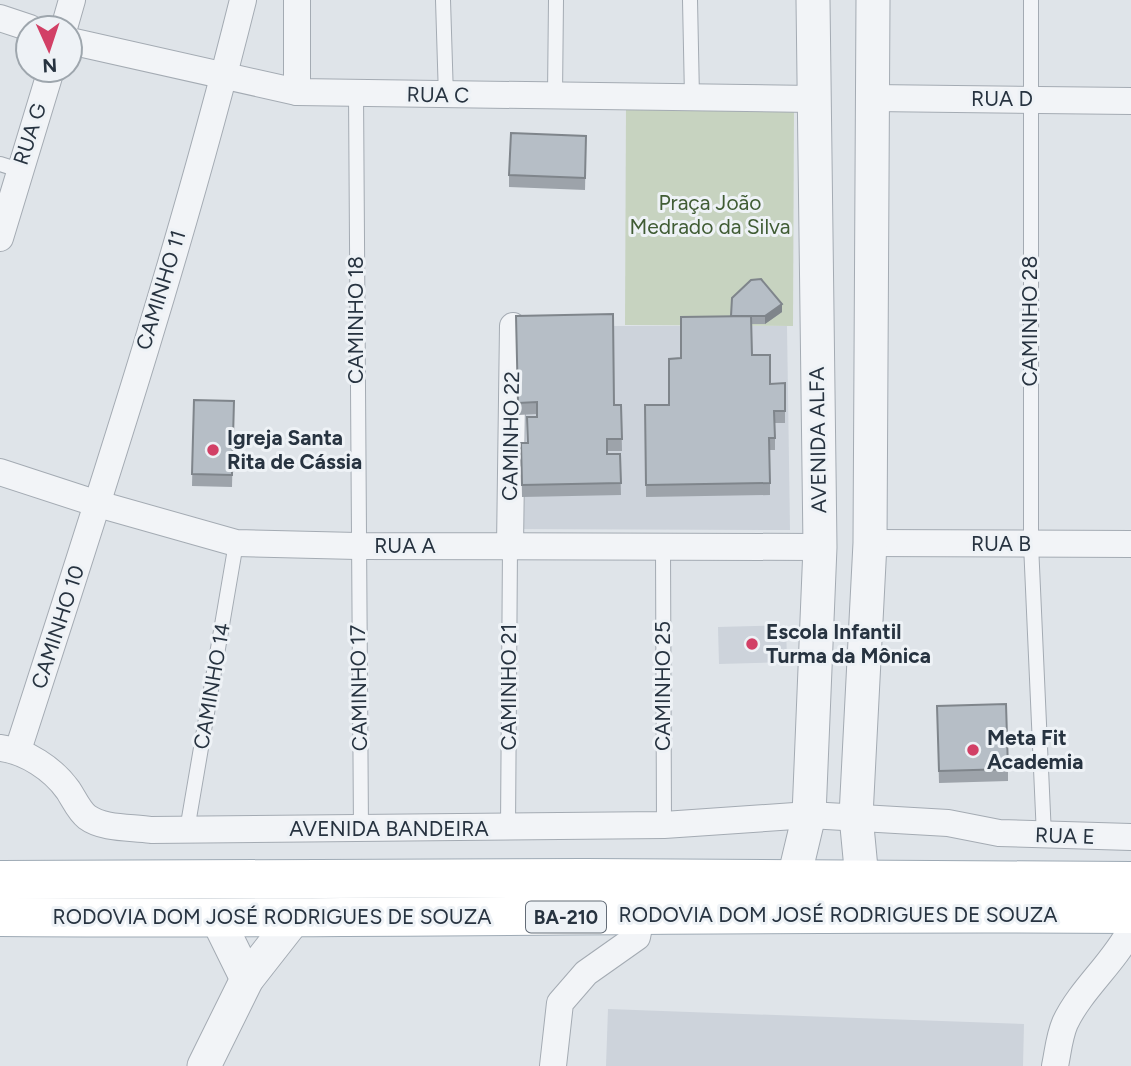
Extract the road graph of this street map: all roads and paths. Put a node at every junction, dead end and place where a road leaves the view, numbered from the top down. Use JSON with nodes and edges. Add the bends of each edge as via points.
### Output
{"nodes":[{"id":1,"x":243,"y":0,"type":"edge"},
{"id":2,"x":297,"y":0,"type":"edge"},
{"id":3,"x":443,"y":0,"type":"edge"},
{"id":4,"x":556,"y":0,"type":"edge"},
{"id":5,"x":690,"y":0,"type":"edge"},
{"id":6,"x":813,"y":0,"type":"edge"},
{"id":7,"x":873,"y":0,"type":"edge"},
{"id":8,"x":1031,"y":0,"type":"edge"},
{"id":9,"x":84,"y":44,"type":"edge"},
{"id":10,"x":224,"y":77,"type":"junction"},
{"id":11,"x":45,"y":84,"type":"edge"},
{"id":12,"x":297,"y":92,"type":"junction"},
{"id":13,"x":356,"y":93,"type":"junction"},
{"id":14,"x":555,"y":95,"type":"junction"},
{"id":15,"x":446,"y":97,"type":"junction"},
{"id":16,"x":692,"y":97,"type":"junction"},
{"id":17,"x":873,"y":98,"type":"junction"},
{"id":18,"x":813,"y":99,"type":"junction"},
{"id":19,"x":1029,"y":99,"type":"junction"},
{"id":20,"x":1131,"y":101,"type":"edge"},
{"id":21,"x":9,"y":167,"type":"edge"},
{"id":22,"x":0,"y":238,"type":"edge"},
{"id":23,"x":513,"y":326,"type":"edge"},
{"id":24,"x":0,"y":471,"type":"edge"},
{"id":25,"x":97,"y":504,"type":"junction"},
{"id":26,"x":236,"y":543,"type":"junction"},
{"id":27,"x":870,"y":543,"type":"junction"},
{"id":28,"x":1031,"y":544,"type":"junction"},
{"id":29,"x":1131,"y":544,"type":"edge"},
{"id":30,"x":357,"y":546,"type":"junction"},
{"id":31,"x":510,"y":546,"type":"junction"},
{"id":32,"x":663,"y":547,"type":"junction"},
{"id":33,"x":820,"y":547,"type":"junction"},
{"id":34,"x":9,"y":749,"type":"edge"},
{"id":35,"x":809,"y":815,"type":"junction"},
{"id":36,"x":856,"y":816,"type":"junction"},
{"id":37,"x":664,"y":825,"type":"junction"},
{"id":38,"x":508,"y":828,"type":"junction"},
{"id":39,"x":187,"y":830,"type":"junction"},
{"id":40,"x":361,"y":830,"type":"junction"},
{"id":41,"x":1044,"y":836,"type":"junction"},
{"id":42,"x":1131,"y":837,"type":"edge"},
{"id":43,"x":794,"y":878,"type":"junction"},
{"id":44,"x":862,"y":878,"type":"junction"},
{"id":45,"x":0,"y":880,"type":"edge"},
{"id":46,"x":1131,"y":881,"type":"edge"},
{"id":47,"x":1131,"y":914,"type":"edge"},
{"id":48,"x":0,"y":917,"type":"edge"},
{"id":49,"x":641,"y":917,"type":"junction"},
{"id":50,"x":217,"y":918,"type":"junction"},
{"id":51,"x":294,"y":919,"type":"junction"},
{"id":52,"x":1131,"y":929,"type":"edge"},
{"id":53,"x":247,"y":979,"type":"junction"},
{"id":54,"x":204,"y":1066,"type":"edge"},
{"id":55,"x":553,"y":1066,"type":"edge"},
{"id":56,"x":1055,"y":1066,"type":"edge"}],
"edges":[{"from":1,"to":10,"type":"street","name":"CAMINHO 11"},
{"from":2,"to":12,"type":"street"},
{"from":3,"to":15,"type":"lane"},
{"from":4,"to":14,"type":"lane"},
{"from":5,"to":16,"type":"lane"},
{"from":6,"to":18,"type":"street","name":"AVENIDA ALFA"},
{"from":7,"to":17,"type":"street"},
{"from":8,"to":19,"type":"lane","name":"CAMINHO 28"},
{"from":9,"to":10,"type":"street","name":"RUA C"},
{"from":10,"to":12,"type":"street","name":"RUA C"},
{"from":10,"to":25,"type":"street","name":"CAMINHO 11"},
{"from":11,"to":21,"type":"street","name":"RUA G"},
{"from":12,"to":13,"type":"street","name":"RUA C"},
{"from":13,"to":15,"type":"street","name":"RUA C"},
{"from":13,"to":30,"type":"lane","name":"CAMINHO 18"},
{"from":14,"to":15,"type":"street","name":"RUA C"},
{"from":14,"to":16,"type":"street","name":"RUA C"},
{"from":16,"to":18,"type":"street","name":"RUA C"},
{"from":17,"to":19,"type":"street","name":"RUA D"},
{"from":17,"to":27,"type":"street"},
{"from":18,"to":33,"type":"street","name":"AVENIDA ALFA"},
{"from":19,"to":20,"type":"street","name":"RUA D"},
{"from":19,"to":28,"type":"lane","name":"CAMINHO 28"},
{"from":21,"to":22,"type":"street","name":"RUA G"},
{"from":23,"to":31,"type":"street","name":"CAMINHO 22"},
{"from":24,"to":25,"type":"street","name":"RUA A"},
{"from":25,"to":26,"type":"street","name":"RUA A"},
{"from":25,"to":34,"type":"street","name":"CAMINHO 10"},
{"from":26,"to":30,"type":"street","name":"RUA A"},
{"from":26,"to":39,"type":"lane","name":"CAMINHO 14"},
{"from":27,"to":28,"type":"street","name":"RUA B"},
{"from":27,"to":36,"type":"street"},
{"from":28,"to":29,"type":"street","name":"RUA B"},
{"from":28,"to":41,"type":"lane","name":"CAMINHO 28"},
{"from":30,"to":31,"type":"street","name":"RUA A"},
{"from":30,"to":40,"type":"lane","name":"CAMINHO 17"},
{"from":31,"to":32,"type":"street","name":"RUA A"},
{"from":31,"to":38,"type":"lane","name":"CAMINHO 21"},
{"from":32,"to":33,"type":"street","name":"RUA A"},
{"from":32,"to":37,"type":"lane","name":"CAMINHO 25"},
{"from":33,"to":35,"type":"street","name":"AVENIDA ALFA"},
{"from":34,"to":39,"type":"street","name":"AVENIDA BANDEIRA","via":[[50,772],[82,812],[99,823]]},
{"from":35,"to":36,"type":"street","name":"AVENIDA BANDEIRA"},
{"from":35,"to":37,"type":"street","name":"AVENIDA BANDEIRA"},
{"from":35,"to":43,"type":"street","name":"AVENIDA ALFA"},
{"from":36,"to":41,"type":"street","name":"RUA E"},
{"from":36,"to":44,"type":"street"},
{"from":37,"to":38,"type":"street","name":"AVENIDA BANDEIRA"},
{"from":38,"to":40,"type":"street","name":"AVENIDA BANDEIRA"},
{"from":39,"to":40,"type":"street","name":"AVENIDA BANDEIRA"},
{"from":41,"to":42,"type":"street","name":"RUA E"},
{"from":43,"to":44,"type":"main road","name":"RODOVIA DOM JOSÉ RODRIGUES DE SOUZA","number":"BA-210"},
{"from":43,"to":45,"type":"main road","name":"RODOVIA DOM JOSÉ RODRIGUES DE SOUZA","number":"BA-210"},
{"from":44,"to":46,"type":"main road","name":"RODOVIA DOM JOSÉ RODRIGUES DE SOUZA","number":"BA-210"},
{"from":47,"to":49,"type":"main road","name":"RODOVIA DOM JOSÉ RODRIGUES DE SOUZA","number":"BA-210","via":[[865,912]]},
{"from":48,"to":50,"type":"main road","name":"RODOVIA DOM JOSÉ RODRIGUES DE SOUZA","number":"BA-210"},
{"from":49,"to":51,"type":"main road","name":"RODOVIA DOM JOSÉ RODRIGUES DE SOUZA","number":"BA-210"},
{"from":49,"to":55,"type":"street","via":[[637,937],[586,973],[560,1003]]},
{"from":50,"to":51,"type":"main road","name":"RODOVIA DOM JOSÉ RODRIGUES DE SOUZA","number":"BA-210"},
{"from":50,"to":53,"type":"street"},
{"from":51,"to":53,"type":"street"},
{"from":52,"to":56,"type":"street","via":[[1070,1015]]},
{"from":53,"to":54,"type":"street"}]}
